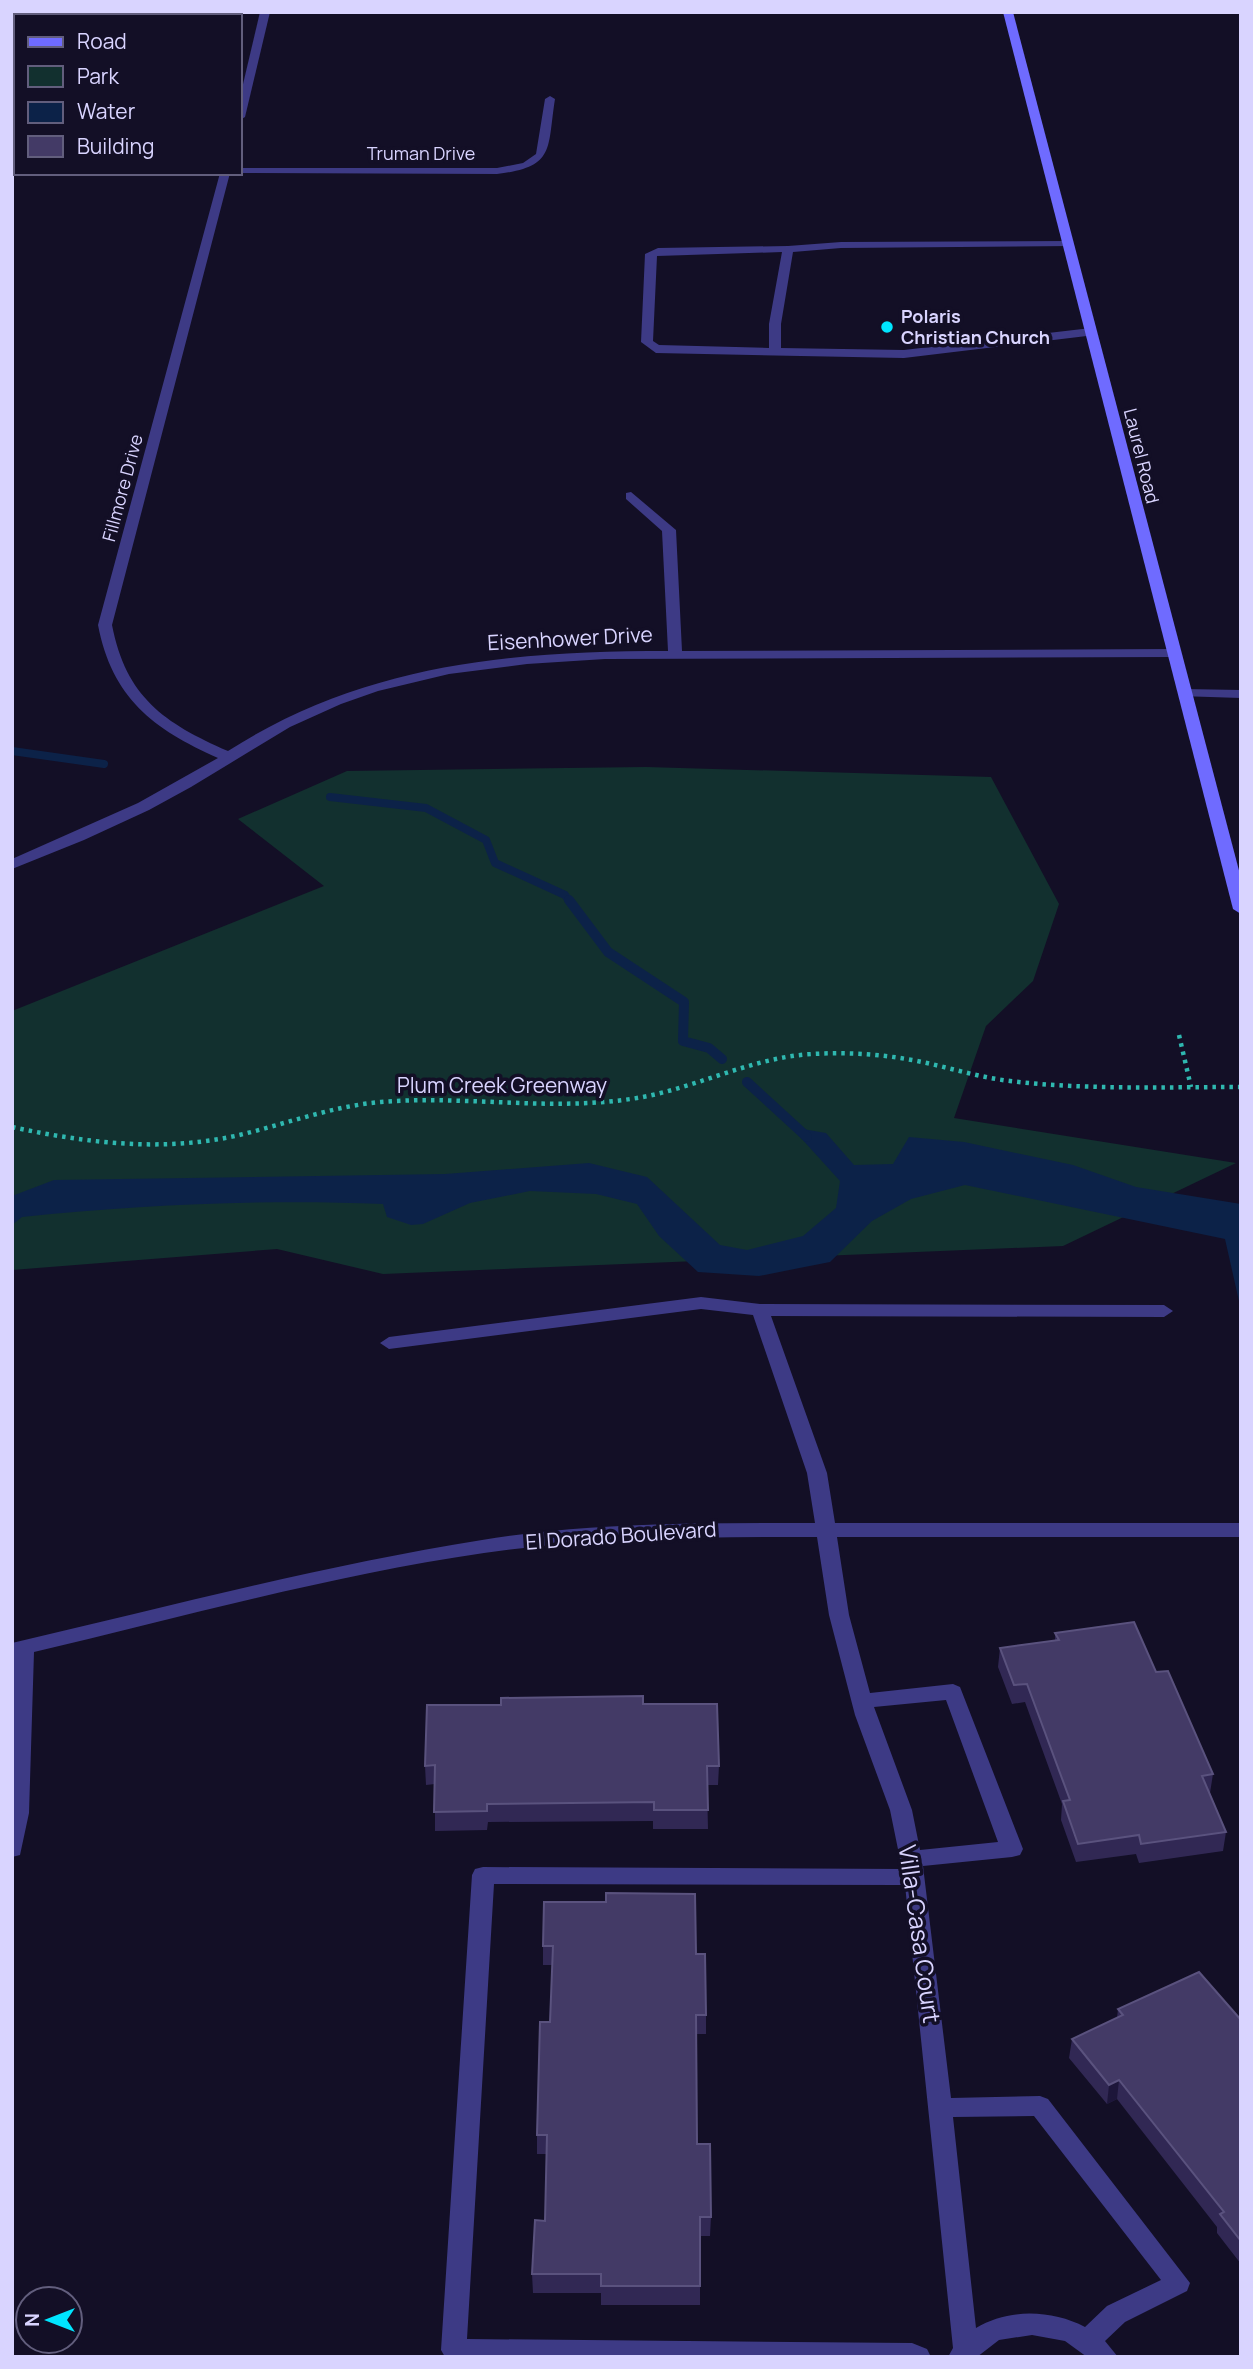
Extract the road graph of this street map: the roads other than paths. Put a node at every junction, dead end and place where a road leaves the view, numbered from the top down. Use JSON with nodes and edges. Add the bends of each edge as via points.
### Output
{"nodes":[{"id":1,"x":265,"y":12,"type":"edge"},
{"id":2,"x":1008,"y":12,"type":"edge"},
{"id":3,"x":550,"y":99,"type":"dead end"},
{"id":4,"x":242,"y":109,"type":"edge"},
{"id":5,"x":242,"y":172,"type":"edge"},
{"id":6,"x":224,"y":175,"type":"edge"},
{"id":7,"x":1068,"y":244,"type":"junction"},
{"id":8,"x":788,"y":249,"type":"junction"},
{"id":9,"x":1091,"y":332,"type":"junction"},
{"id":10,"x":775,"y":352,"type":"junction"},
{"id":11,"x":631,"y":496,"type":"dead end"},
{"id":12,"x":1174,"y":653,"type":"junction"},
{"id":13,"x":675,"y":655,"type":"junction"},
{"id":14,"x":1184,"y":693,"type":"junction"},
{"id":15,"x":1241,"y":694,"type":"edge"},
{"id":16,"x":229,"y":757,"type":"junction"},
{"id":17,"x":12,"y":864,"type":"edge"},
{"id":18,"x":1241,"y":909,"type":"edge"},
{"id":19,"x":760,"y":1310,"type":"junction"},
{"id":20,"x":1164,"y":1311,"type":"dead end"},
{"id":21,"x":389,"y":1343,"type":"dead end"},
{"id":22,"x":827,"y":1530,"type":"junction"},
{"id":23,"x":1241,"y":1530,"type":"edge"},
{"id":24,"x":18,"y":1648,"type":"edge"},
{"id":25,"x":862,"y":1702,"type":"junction"},
{"id":26,"x":12,"y":1849,"type":"edge"},
{"id":27,"x":913,"y":1867,"type":"junction"},
{"id":28,"x":941,"y":2108,"type":"junction"},
{"id":29,"x":1096,"y":2349,"type":"edge"},
{"id":30,"x":963,"y":2353,"type":"edge"},
{"id":31,"x":918,"y":2357,"type":"edge"}],
"edges":[{"from":1,"to":4,"type":"street"},
{"from":2,"to":7,"type":"street","name":"Laurel Road"},
{"from":3,"to":5,"type":"street","name":"Truman Drive","via":[[541,155],[515,169]]},
{"from":6,"to":16,"type":"street","name":"Fillmore Drive","via":[[105,625],[107,649],[128,690],[177,732]]},
{"from":7,"to":8,"type":"street"},
{"from":7,"to":9,"type":"street","name":"Laurel Road"},
{"from":8,"to":10,"type":"street","via":[[775,324]]},
{"from":8,"to":10,"type":"street","via":[[651,254],[650,346]]},
{"from":9,"to":10,"type":"street","via":[[904,354]]},
{"from":9,"to":12,"type":"street","name":"Laurel Road"},
{"from":11,"to":13,"type":"street","via":[[668,530]]},
{"from":12,"to":13,"type":"street","name":"Eisenhower Drive"},
{"from":12,"to":14,"type":"street","name":"Laurel Road"},
{"from":13,"to":16,"type":"street","name":"Eisenhower Drive","via":[[504,661],[400,680],[301,715]]},
{"from":14,"to":15,"type":"street"},
{"from":14,"to":18,"type":"street","name":"Laurel Road"},
{"from":16,"to":17,"type":"street","name":"Eisenhower Drive","via":[[129,814]]},
{"from":19,"to":20,"type":"street"},
{"from":19,"to":21,"type":"street","via":[[701,1303]]},
{"from":19,"to":22,"type":"street","name":"Villa-Casa Court","via":[[817,1473]]},
{"from":22,"to":23,"type":"street","name":"El Dorado Boulevard"},
{"from":22,"to":24,"type":"street","name":"El Dorado Boulevard","via":[[606,1534],[485,1546],[377,1565]]},
{"from":22,"to":25,"type":"street","name":"Villa-Casa Court","via":[[839,1615]]},
{"from":24,"to":26,"type":"street","via":[[18,1813]]},
{"from":25,"to":27,"type":"street","name":"Villa-Casa Court","via":[[901,1810]]},
{"from":25,"to":27,"type":"street","via":[[953,1692],[1012,1849]]},
{"from":27,"to":28,"type":"street","name":"Villa-Casa Court"},
{"from":27,"to":31,"type":"street","via":[[886,1879],[483,1875],[454,2350]]},
{"from":28,"to":29,"type":"street","via":[[1040,2106],[1178,2283],[1116,2314]]},
{"from":28,"to":30,"type":"street","name":"Villa-Casa Court"},
{"from":29,"to":30,"type":"street","name":"Villa-Casa Court","via":[[1073,2333],[1044,2324],[1015,2324],[988,2333]]}]}
